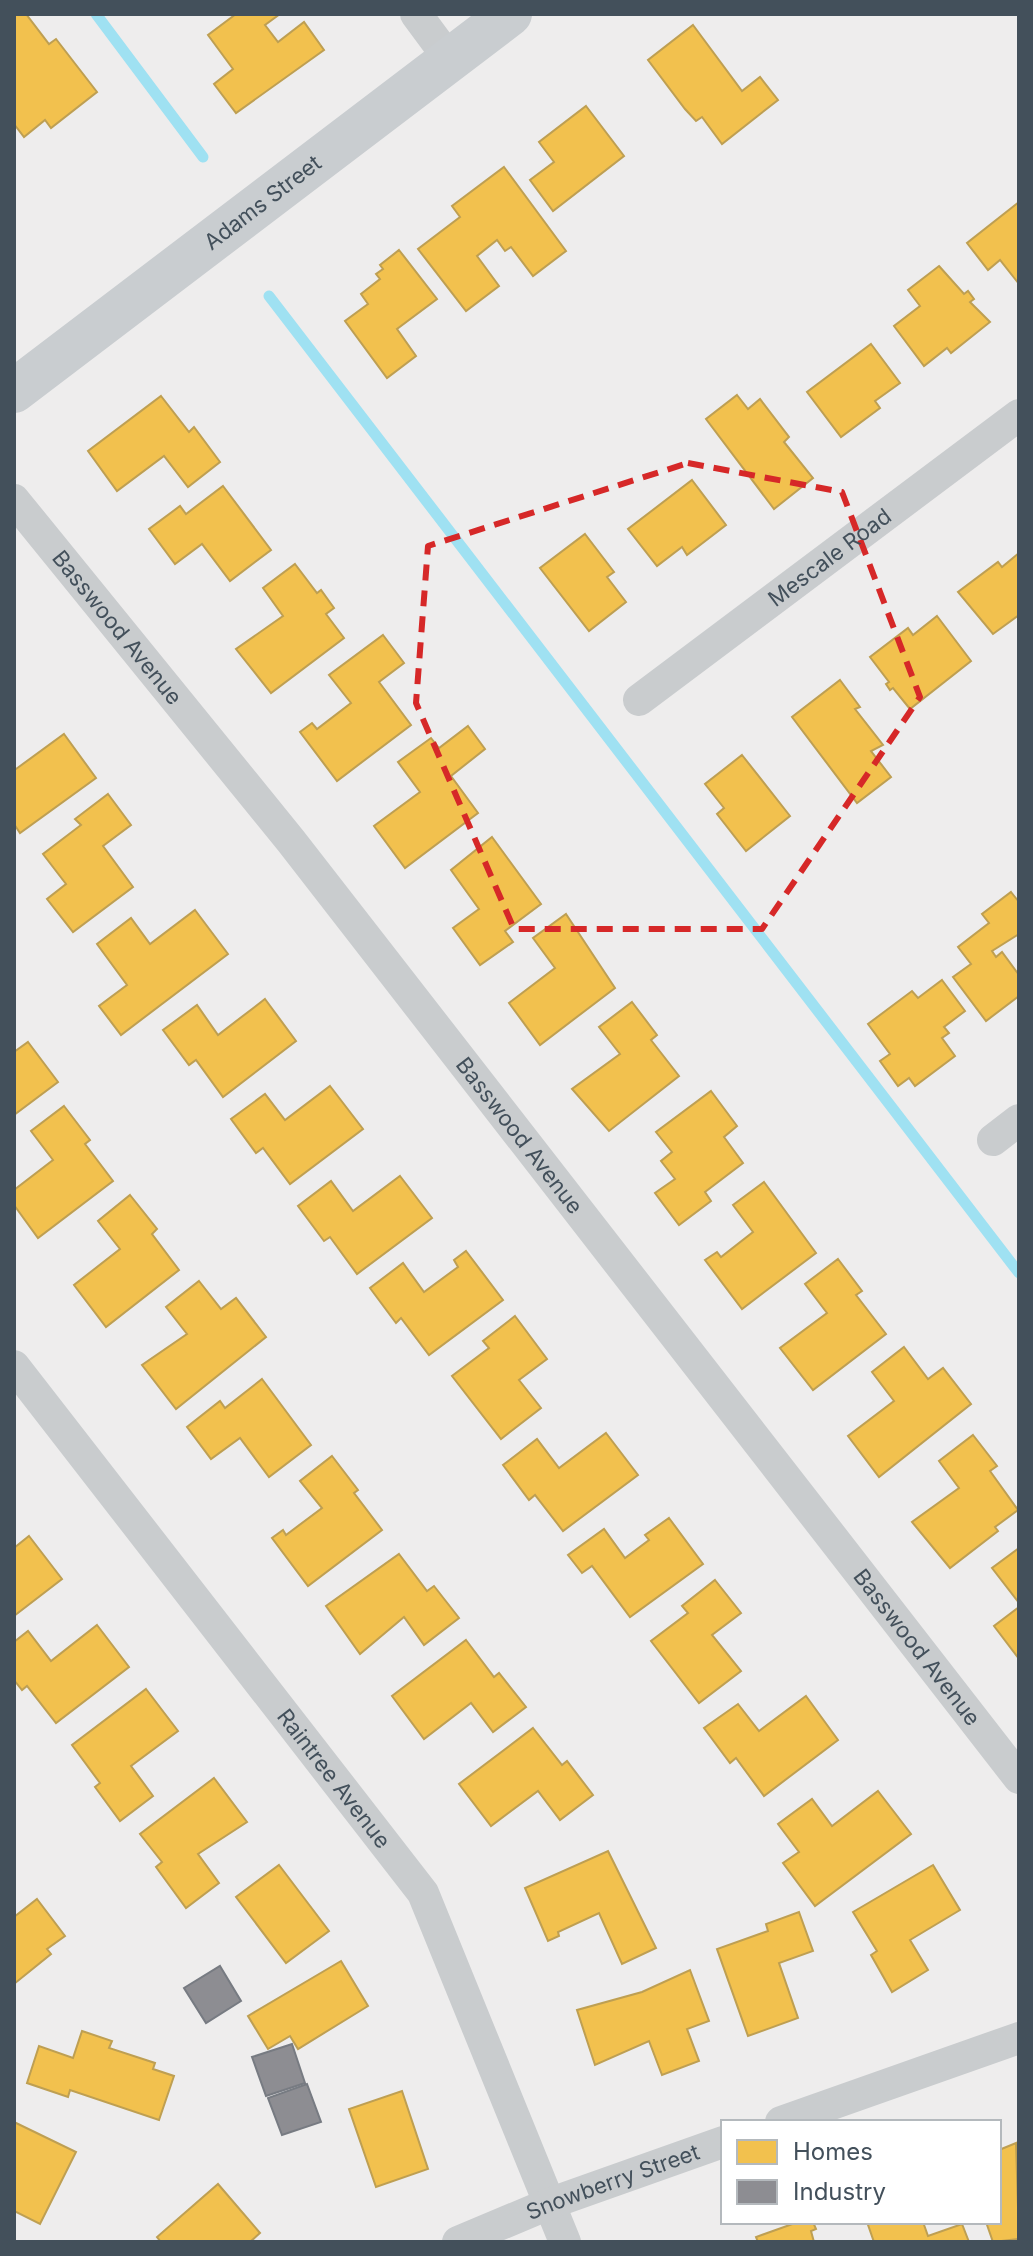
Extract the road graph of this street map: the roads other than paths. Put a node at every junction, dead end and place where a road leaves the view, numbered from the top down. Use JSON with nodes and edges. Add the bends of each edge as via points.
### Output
{"nodes":[{"id":1,"x":416,"y":14,"type":"edge"},
{"id":2,"x":510,"y":14,"type":"edge"},
{"id":3,"x":450,"y":60,"type":"junction"},
{"id":4,"x":14,"y":391,"type":"edge"},
{"id":5,"x":1019,"y":415,"type":"edge"},
{"id":6,"x":18,"y":513,"type":"edge"},
{"id":7,"x":639,"y":700,"type":"dead end"},
{"id":8,"x":1019,"y":1120,"type":"edge"},
{"id":9,"x":993,"y":1140,"type":"dead end"},
{"id":10,"x":14,"y":1366,"type":"edge"},
{"id":11,"x":1019,"y":1778,"type":"edge"},
{"id":12,"x":1019,"y":2038,"type":"edge"},
{"id":13,"x":787,"y":2120,"type":"edge"},
{"id":14,"x":721,"y":2143,"type":"edge"},
{"id":15,"x":551,"y":2203,"type":"junction"},
{"id":16,"x":458,"y":2242,"type":"edge"},
{"id":17,"x":565,"y":2242,"type":"edge"}],
"edges":[{"from":1,"to":3,"type":"street"},
{"from":2,"to":3,"type":"main road","name":"Adams Street"},
{"from":3,"to":4,"type":"main road","name":"Adams Street"},
{"from":5,"to":7,"type":"street","name":"Mescale Road"},
{"from":6,"to":11,"type":"street","name":"Basswood Avenue","via":[[291,841]]},
{"from":8,"to":9,"type":"street"},
{"from":10,"to":15,"type":"street","name":"Raintree Avenue","via":[[423,1893]]},
{"from":12,"to":13,"type":"street"},
{"from":14,"to":15,"type":"street","name":"Snowberry Street"},
{"from":15,"to":16,"type":"street","name":"Snowberry Street"},
{"from":15,"to":17,"type":"street","name":"Raintree Avenue"}]}
